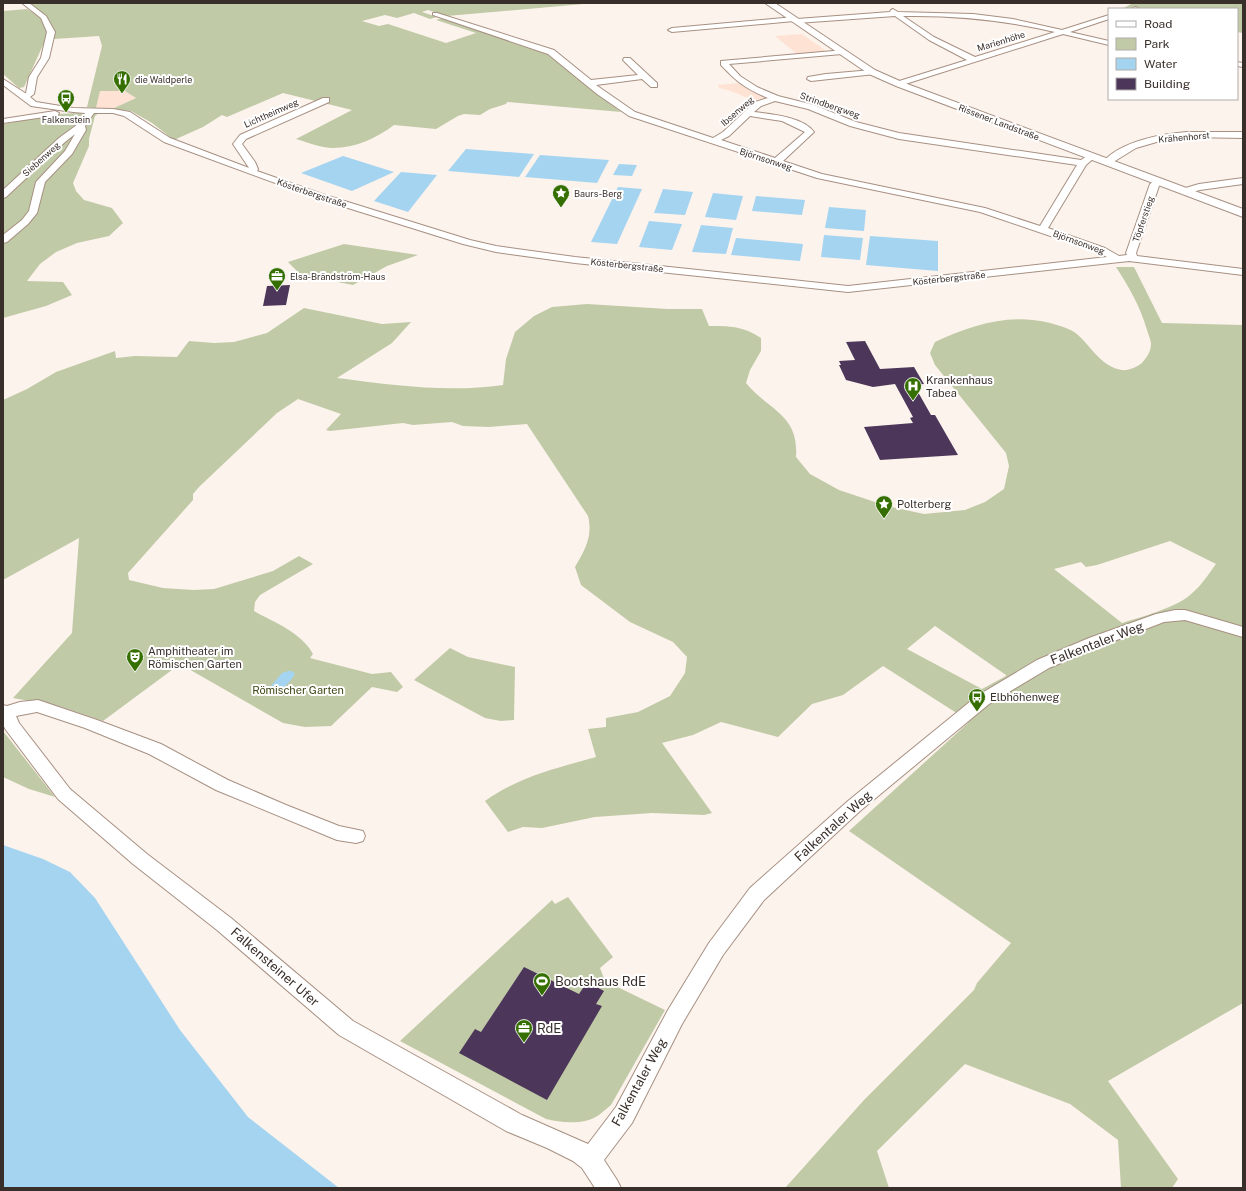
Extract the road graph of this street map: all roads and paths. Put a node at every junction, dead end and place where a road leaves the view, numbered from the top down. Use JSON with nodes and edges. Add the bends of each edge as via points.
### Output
{"nodes":[{"id":1,"x":25,"y":3,"type":"edge"},
{"id":2,"x":769,"y":3,"type":"edge"},
{"id":3,"x":892,"y":10,"type":"junction"},
{"id":4,"x":434,"y":14,"type":"dead end"},
{"id":5,"x":1108,"y":17,"type":"edge"},
{"id":6,"x":796,"y":20,"type":"junction"},
{"id":7,"x":672,"y":30,"type":"dead end"},
{"id":8,"x":1062,"y":32,"type":"junction"},
{"id":9,"x":1108,"y":43,"type":"edge"},
{"id":10,"x":842,"y":52,"type":"junction"},
{"id":11,"x":627,"y":60,"type":"dead end"},
{"id":12,"x":974,"y":60,"type":"junction"},
{"id":13,"x":872,"y":72,"type":"junction"},
{"id":14,"x":644,"y":77,"type":"junction"},
{"id":15,"x":811,"y":79,"type":"dead end"},
{"id":16,"x":3,"y":81,"type":"edge"},
{"id":17,"x":589,"y":83,"type":"junction"},
{"id":18,"x":898,"y":84,"type":"junction"},
{"id":19,"x":654,"y":85,"type":"dead end"},
{"id":20,"x":22,"y":97,"type":"junction"},
{"id":21,"x":775,"y":98,"type":"junction"},
{"id":22,"x":326,"y":100,"type":"dead end"},
{"id":23,"x":34,"y":104,"type":"junction"},
{"id":24,"x":73,"y":110,"type":"junction"},
{"id":25,"x":93,"y":110,"type":"junction"},
{"id":26,"x":747,"y":113,"type":"junction"},
{"id":27,"x":27,"y":116,"type":"junction"},
{"id":28,"x":3,"y":121,"type":"edge"},
{"id":29,"x":81,"y":126,"type":"junction"},
{"id":30,"x":1243,"y":135,"type":"edge"},
{"id":31,"x":713,"y":141,"type":"junction"},
{"id":32,"x":1092,"y":157,"type":"junction"},
{"id":33,"x":776,"y":162,"type":"junction"},
{"id":34,"x":1107,"y":162,"type":"junction"},
{"id":35,"x":1083,"y":163,"type":"junction"},
{"id":36,"x":252,"y":172,"type":"junction"},
{"id":37,"x":1243,"y":181,"type":"edge"},
{"id":38,"x":1159,"y":182,"type":"junction"},
{"id":39,"x":1185,"y":191,"type":"junction"},
{"id":40,"x":3,"y":195,"type":"edge"},
{"id":41,"x":1243,"y":213,"type":"edge"},
{"id":42,"x":1043,"y":229,"type":"junction"},
{"id":43,"x":3,"y":240,"type":"edge"},
{"id":44,"x":1133,"y":258,"type":"junction"},
{"id":45,"x":1117,"y":259,"type":"junction"},
{"id":46,"x":1243,"y":272,"type":"edge"},
{"id":47,"x":1243,"y":632,"type":"edge"},
{"id":48,"x":4,"y":712,"type":"edge"},
{"id":49,"x":356,"y":836,"type":"dead end"},
{"id":50,"x":590,"y":1160,"type":"junction"},
{"id":51,"x":609,"y":1188,"type":"edge"}],
"edges":[{"from":1,"to":20,"type":"street","via":[[44,17],[51,32],[46,58],[33,77],[30,94]]},
{"from":2,"to":6,"type":"main road","name":"Rissener Landstraße"},
{"from":3,"to":6,"type":"street"},
{"from":3,"to":8,"type":"street","via":[[986,18]]},
{"from":3,"to":12,"type":"street","via":[[958,53]]},
{"from":4,"to":17,"type":"street","name":"Björnsonweg","via":[[551,52]]},
{"from":5,"to":8,"type":"street","name":"Marienhöhe"},
{"from":6,"to":7,"type":"street"},
{"from":6,"to":10,"type":"main road","name":"Rissener Landstraße"},
{"from":8,"to":9,"type":"street"},
{"from":8,"to":12,"type":"street","name":"Marienhöhe"},
{"from":10,"to":13,"type":"main road","name":"Rissener Landstraße"},
{"from":10,"to":21,"type":"street","name":"Strindbergweg","via":[[724,63],[742,82]]},
{"from":11,"to":14,"type":"street"},
{"from":12,"to":18,"type":"street","name":"Marienhöhe"},
{"from":13,"to":15,"type":"street"},
{"from":13,"to":18,"type":"main road","name":"Rissener Landstraße"},
{"from":14,"to":17,"type":"street"},
{"from":14,"to":19,"type":"street"},
{"from":16,"to":20,"type":"street"},
{"from":17,"to":31,"type":"street","name":"Björnsonweg","via":[[632,114]]},
{"from":18,"to":32,"type":"main road","name":"Rissener Landstraße"},
{"from":20,"to":23,"type":"street"},
{"from":21,"to":26,"type":"street","name":"Ibsenweg","via":[[758,104]]},
{"from":21,"to":35,"type":"street","name":"Strindbergweg","via":[[811,107],[853,124],[899,136]]},
{"from":22,"to":36,"type":"street","name":"Lichtheimweg","via":[[243,137],[237,144],[251,162],[254,169]]},
{"from":23,"to":24,"type":"street","name":"Kösterbergstraße"},
{"from":23,"to":27,"type":"street","via":[[28,110]]},
{"from":24,"to":25,"type":"street","name":"Kösterbergstraße"},
{"from":24,"to":27,"type":"street"},
{"from":25,"to":29,"type":"street"},
{"from":25,"to":36,"type":"street","name":"Kösterbergstraße","via":[[127,114],[167,140]]},
{"from":26,"to":31,"type":"street","name":"Ibsenweg","via":[[726,134]]},
{"from":26,"to":33,"type":"street","via":[[784,119],[810,132]]},
{"from":27,"to":28,"type":"street"},
{"from":29,"to":40,"type":"street","name":"Siebenweg","via":[[62,140]]},
{"from":29,"to":43,"type":"street","via":[[82,130],[69,152],[42,182],[34,211],[26,222]]},
{"from":30,"to":34,"type":"street","name":"Krähenhorst","via":[[1196,134],[1164,137],[1132,146]]},
{"from":31,"to":33,"type":"street","name":"Björnsonweg"},
{"from":32,"to":34,"type":"main road","name":"Rissener Landstraße"},
{"from":32,"to":35,"type":"street"},
{"from":33,"to":42,"type":"street","name":"Björnsonweg","via":[[839,180],[982,210]]},
{"from":34,"to":38,"type":"main road","name":"Rissener Landstraße"},
{"from":35,"to":42,"type":"street"},
{"from":36,"to":45,"type":"street","name":"Kösterbergstraße","via":[[400,222],[496,249],[575,260],[848,289]]},
{"from":37,"to":39,"type":"street"},
{"from":38,"to":39,"type":"main road","name":"Rissener Landstraße"},
{"from":38,"to":44,"type":"street","name":"Töpferstieg","via":[[1155,184],[1131,254]]},
{"from":39,"to":41,"type":"main road","name":"Rissener Landstraße"},
{"from":42,"to":45,"type":"street","name":"Björnsonweg","via":[[1101,250]]},
{"from":44,"to":45,"type":"street","name":"Kösterbergstraße"},
{"from":44,"to":46,"type":"street","name":"Kösterbergstraße"},
{"from":47,"to":50,"type":"street","name":"Falkentaler Weg","via":[[1185,615],[1161,618],[1043,664],[984,700],[854,806],[757,894],[716,949],[675,1017],[624,1115]]},
{"from":48,"to":49,"type":"street","name":"Falkensteiner Ufer","via":[[38,706],[91,724],[155,749],[222,785],[280,810],[337,833]]},
{"from":48,"to":50,"type":"street","name":"Falkensteiner Ufer","via":[[64,794],[140,859],[224,924],[346,1028],[514,1122],[565,1144]]},
{"from":50,"to":51,"type":"street"}]}
